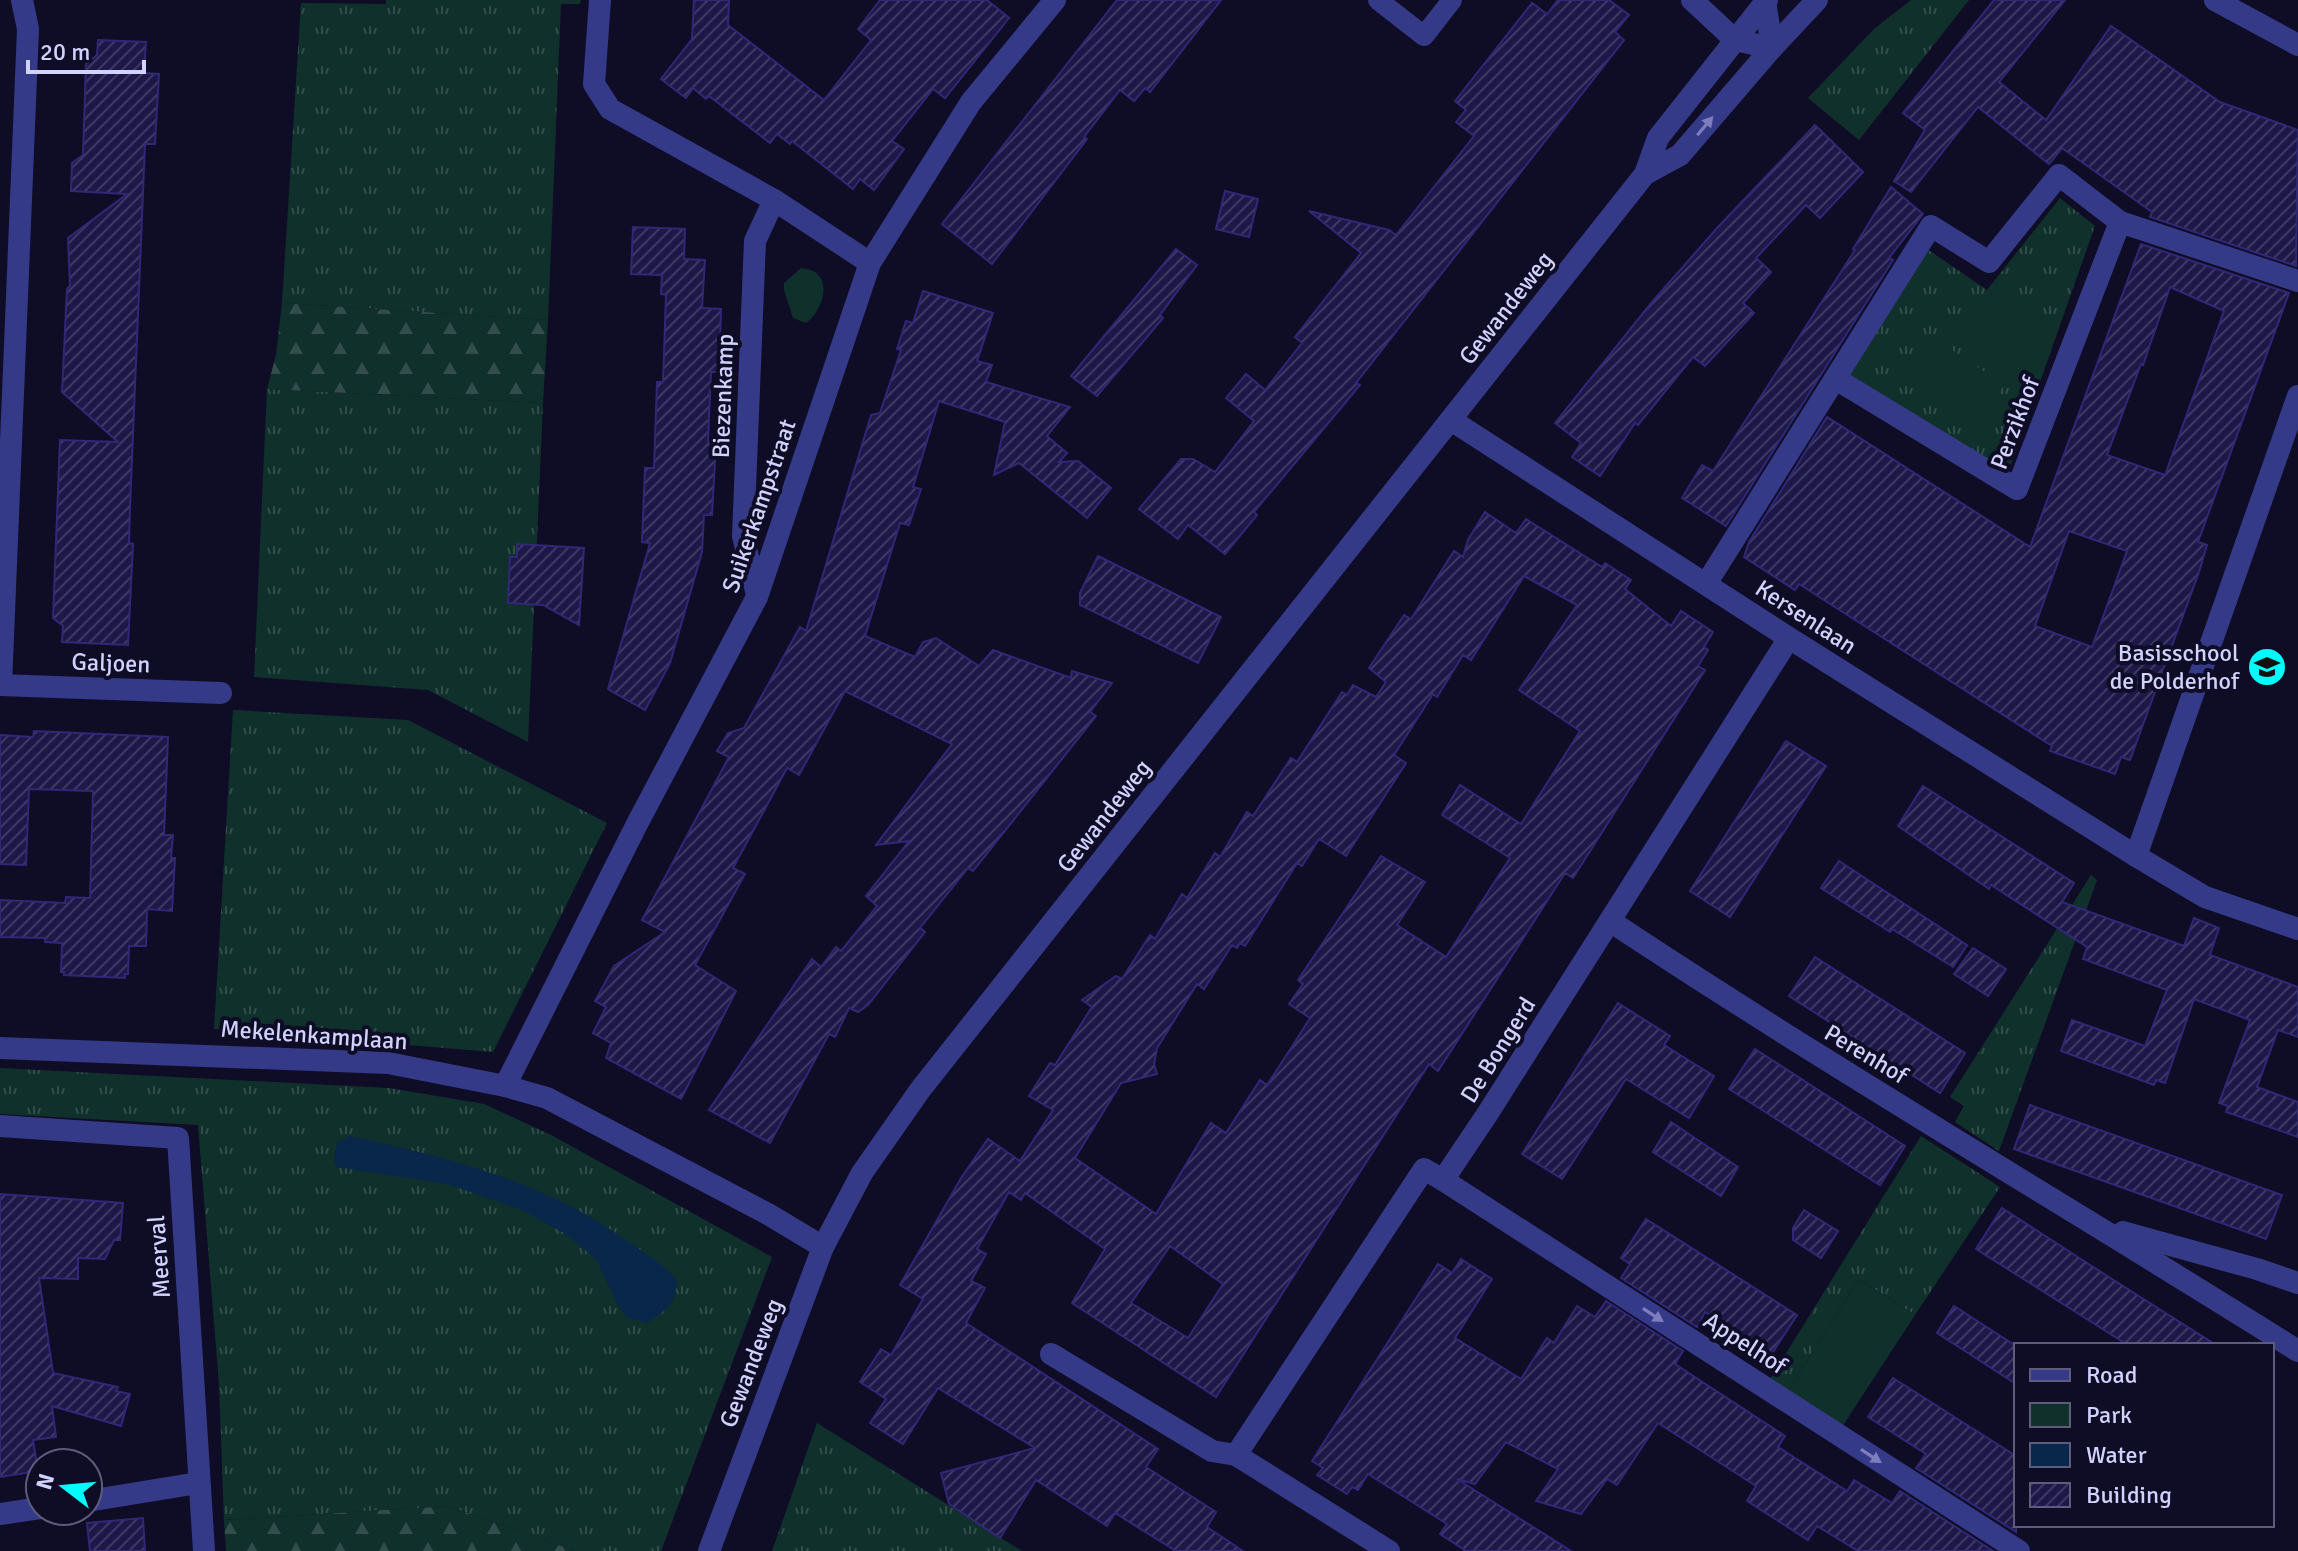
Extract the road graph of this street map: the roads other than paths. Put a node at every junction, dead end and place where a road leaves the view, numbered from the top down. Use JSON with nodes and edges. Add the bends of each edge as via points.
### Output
{"nodes":[{"id":1,"x":22,"y":0,"type":"edge"},
{"id":2,"x":600,"y":0,"type":"edge"},
{"id":3,"x":1055,"y":0,"type":"edge"},
{"id":4,"x":1378,"y":0,"type":"edge"},
{"id":5,"x":1452,"y":0,"type":"edge"},
{"id":6,"x":1692,"y":0,"type":"edge"},
{"id":7,"x":1766,"y":0,"type":"edge"},
{"id":8,"x":1817,"y":0,"type":"edge"},
{"id":9,"x":2215,"y":0,"type":"edge"},
{"id":10,"x":1735,"y":40,"type":"junction"},
{"id":11,"x":2298,"y":45,"type":"edge"},
{"id":12,"x":1772,"y":48,"type":"junction"},
{"id":13,"x":1645,"y":174,"type":"junction"},
{"id":14,"x":774,"y":200,"type":"junction"},
{"id":15,"x":2120,"y":222,"type":"junction"},
{"id":16,"x":870,"y":263,"type":"junction"},
{"id":17,"x":2298,"y":281,"type":"edge"},
{"id":18,"x":1836,"y":379,"type":"junction"},
{"id":19,"x":2298,"y":396,"type":"edge"},
{"id":20,"x":1451,"y":420,"type":"junction"},
{"id":21,"x":1706,"y":584,"type":"junction"},
{"id":22,"x":757,"y":597,"type":"junction"},
{"id":23,"x":1789,"y":638,"type":"junction"},
{"id":24,"x":0,"y":685,"type":"edge"},
{"id":25,"x":221,"y":693,"type":"dead end"},
{"id":26,"x":2136,"y":856,"type":"junction"},
{"id":27,"x":1610,"y":921,"type":"junction"},
{"id":28,"x":2298,"y":929,"type":"edge"},
{"id":29,"x":0,"y":1048,"type":"edge"},
{"id":30,"x":505,"y":1086,"type":"junction"},
{"id":31,"x":0,"y":1126,"type":"edge"},
{"id":32,"x":1443,"y":1180,"type":"junction"},
{"id":33,"x":2100,"y":1226,"type":"junction"},
{"id":34,"x":823,"y":1247,"type":"junction"},
{"id":35,"x":2298,"y":1283,"type":"edge"},
{"id":36,"x":2298,"y":1351,"type":"edge"},
{"id":37,"x":1051,"y":1354,"type":"dead end"},
{"id":38,"x":1236,"y":1455,"type":"junction"},
{"id":39,"x":198,"y":1483,"type":"junction"},
{"id":40,"x":104,"y":1498,"type":"edge"},
{"id":41,"x":24,"y":1510,"type":"edge"},
{"id":42,"x":0,"y":1514,"type":"edge"},
{"id":43,"x":204,"y":1551,"type":"edge"},
{"id":44,"x":709,"y":1551,"type":"edge"},
{"id":45,"x":1389,"y":1551,"type":"edge"},
{"id":46,"x":2019,"y":1551,"type":"edge"}],
"edges":[{"from":1,"to":24,"type":"street","via":[[28,29]]},
{"from":2,"to":14,"type":"street","via":[[594,84],[610,109]]},
{"from":3,"to":16,"type":"street","name":"Suikerkampstraat","via":[[971,102]]},
{"from":4,"to":5,"type":"lane","via":[[1424,36]]},
{"from":6,"to":10,"type":"street"},
{"from":7,"to":10,"type":"street","name":"Gewandeweg"},
{"from":7,"to":12,"type":"street"},
{"from":8,"to":12,"type":"street","name":"Gewandeweg"},
{"from":9,"to":11,"type":"street"},
{"from":10,"to":12,"type":"street"},
{"from":10,"to":13,"type":"street","name":"Gewandeweg","via":[[1658,138]]},
{"from":13,"to":12,"type":"street","name":"Gewandeweg","one_way":true,"via":[[1680,155]]},
{"from":13,"to":20,"type":"street","name":"Gewandeweg"},
{"from":14,"to":16,"type":"street"},
{"from":14,"to":22,"type":"street","name":"Biezenkamp","via":[[755,241],[743,536]]},
{"from":15,"to":17,"type":"street"},
{"from":15,"to":18,"type":"street","via":[[2059,175],[1989,262],[1931,226]]},
{"from":15,"to":18,"type":"street","name":"Perzikhof","via":[[2017,489]]},
{"from":16,"to":22,"type":"street","name":"Suikerkampstraat"},
{"from":18,"to":21,"type":"street"},
{"from":19,"to":26,"type":"street"},
{"from":20,"to":21,"type":"street","name":"Kersenlaan"},
{"from":20,"to":34,"type":"street","name":"Gewandeweg","via":[[920,1090],[862,1173]]},
{"from":21,"to":23,"type":"street","name":"Kersenlaan"},
{"from":22,"to":30,"type":"street","name":"Suikerkampstraat"},
{"from":23,"to":26,"type":"street","name":"Kersenlaan"},
{"from":23,"to":27,"type":"street","name":"De Bongerd"},
{"from":24,"to":25,"type":"street","name":"Galjoen"},
{"from":26,"to":28,"type":"street","name":"Kersenlaan","via":[[2205,897]]},
{"from":27,"to":32,"type":"street","name":"De Bongerd"},
{"from":27,"to":33,"type":"street","name":"Perenhof","via":[[1760,1020]]},
{"from":29,"to":30,"type":"street","name":"Mekelenkamplaan","via":[[388,1063]]},
{"from":30,"to":34,"type":"street","name":"Mekelenkamplaan","via":[[547,1098]]},
{"from":31,"to":39,"type":"street","name":"Meerval","via":[[178,1138]]},
{"from":32,"to":38,"type":"street","via":[[1424,1169]]},
{"from":32,"to":46,"type":"street","name":"Appelhof","one_way":true},
{"from":33,"to":35,"type":"street","name":"Perenhof"},
{"from":33,"to":36,"type":"street","name":"Perenhof"},
{"from":34,"to":44,"type":"street","name":"Gewandeweg"},
{"from":37,"to":38,"type":"street","via":[[1212,1451]]},
{"from":38,"to":45,"type":"street"},
{"from":39,"to":40,"type":"street"},
{"from":39,"to":43,"type":"street","name":"Meerval"},
{"from":41,"to":42,"type":"street"}]}
